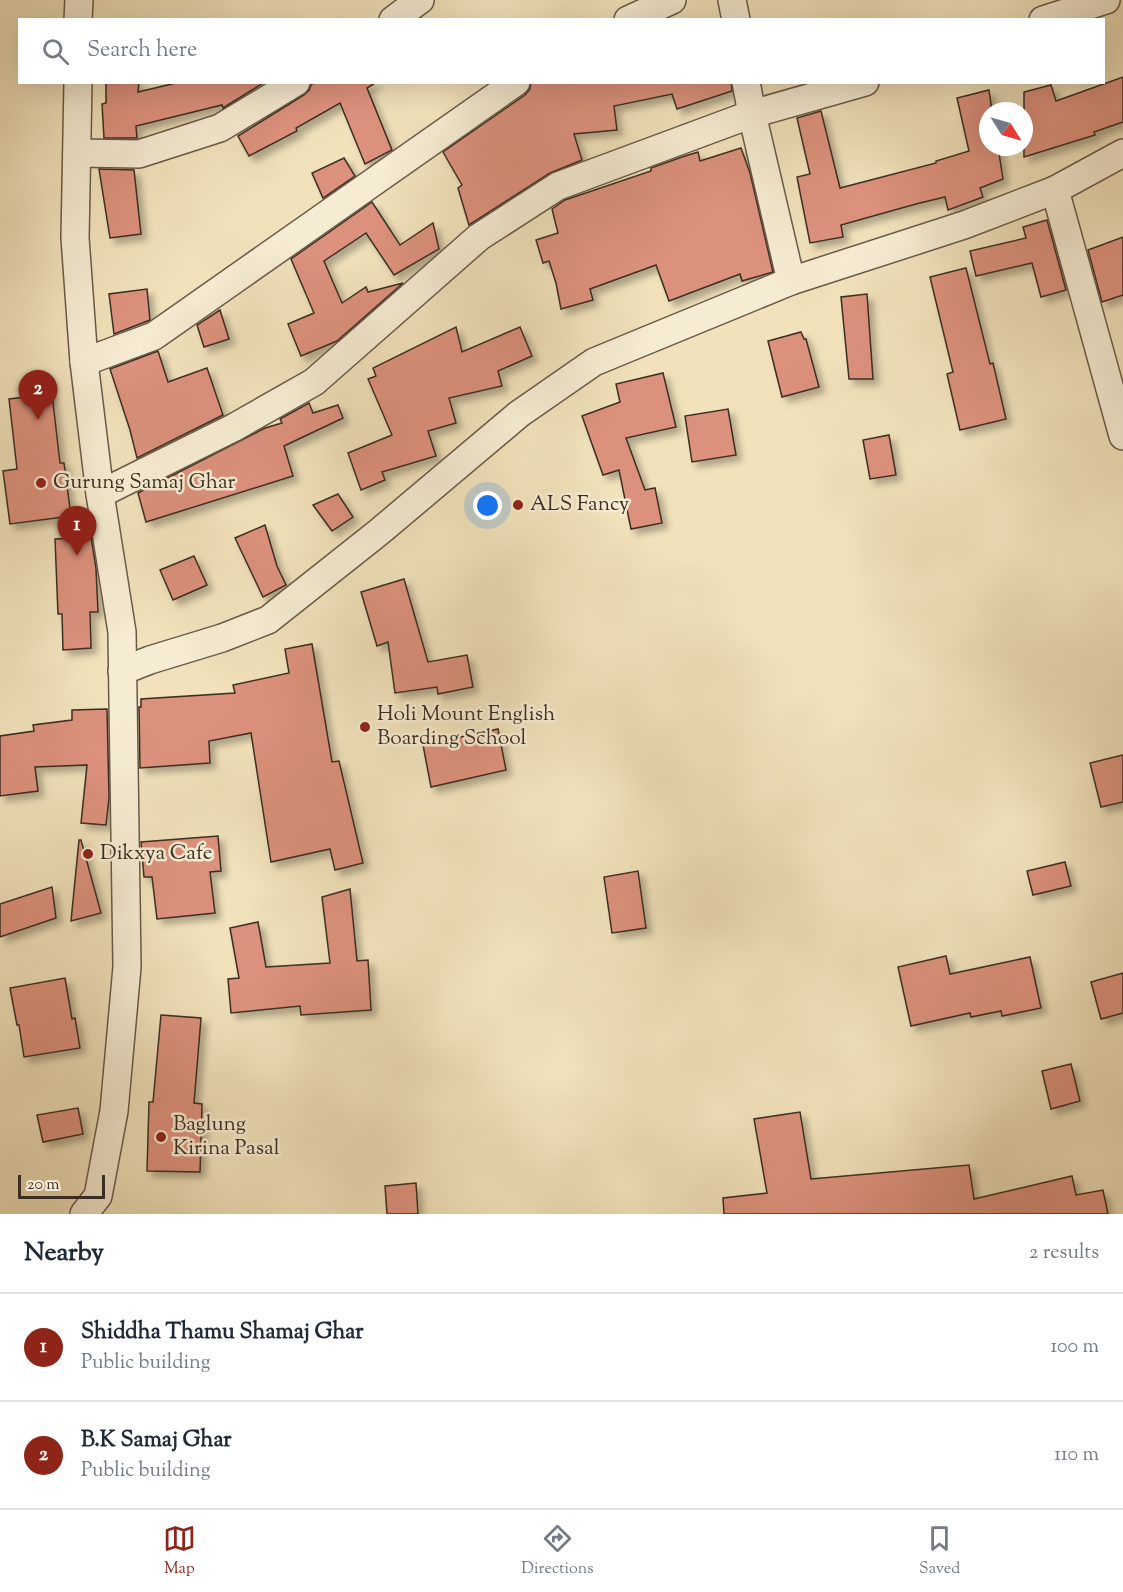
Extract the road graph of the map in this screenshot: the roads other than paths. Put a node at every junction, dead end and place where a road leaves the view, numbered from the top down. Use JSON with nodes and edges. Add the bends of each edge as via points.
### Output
{"nodes":[{"id":1,"x":78,"y":0,"type":"edge"},
{"id":2,"x":420,"y":0,"type":"edge"},
{"id":3,"x":672,"y":0,"type":"edge"},
{"id":4,"x":732,"y":0,"type":"edge"},
{"id":5,"x":1106,"y":0,"type":"edge"},
{"id":6,"x":78,"y":18,"type":"edge"},
{"id":7,"x":396,"y":18,"type":"edge"},
{"id":8,"x":632,"y":18,"type":"edge"},
{"id":9,"x":736,"y":18,"type":"edge"},
{"id":10,"x":1049,"y":18,"type":"edge"},
{"id":11,"x":78,"y":84,"type":"edge"},
{"id":12,"x":293,"y":84,"type":"edge"},
{"id":13,"x":513,"y":84,"type":"edge"},
{"id":14,"x":746,"y":84,"type":"edge"},
{"id":15,"x":858,"y":84,"type":"edge"},
{"id":16,"x":752,"y":114,"type":"junction"},
{"id":17,"x":77,"y":153,"type":"junction"},
{"id":18,"x":1123,"y":153,"type":"edge"},
{"id":19,"x":1055,"y":190,"type":"junction"},
{"id":20,"x":791,"y":281,"type":"junction"},
{"id":21,"x":84,"y":362,"type":"junction"},
{"id":22,"x":1123,"y":436,"type":"edge"},
{"id":23,"x":100,"y":494,"type":"junction"},
{"id":24,"x":122,"y":671,"type":"junction"},
{"id":25,"x":84,"y":1214,"type":"edge"}],
"edges":[{"from":1,"to":6,"type":"street"},
{"from":2,"to":7,"type":"street"},
{"from":3,"to":8,"type":"street"},
{"from":4,"to":9,"type":"street"},
{"from":5,"to":10,"type":"street"},
{"from":11,"to":17,"type":"street"},
{"from":12,"to":17,"type":"street","via":[[220,128],[139,154]]},
{"from":13,"to":21,"type":"street","via":[[154,336]]},
{"from":14,"to":16,"type":"street"},
{"from":15,"to":16,"type":"street"},
{"from":16,"to":20,"type":"street"},
{"from":16,"to":23,"type":"street","via":[[558,186],[479,237],[314,382],[233,428]]},
{"from":17,"to":21,"type":"street","via":[[75,238]]},
{"from":18,"to":19,"type":"street"},
{"from":19,"to":20,"type":"street","via":[[964,225]]},
{"from":19,"to":22,"type":"street"},
{"from":20,"to":24,"type":"street","via":[[594,362],[519,414],[268,620]]},
{"from":21,"to":23,"type":"street"},
{"from":23,"to":24,"type":"street","via":[[122,632]]},
{"from":24,"to":25,"type":"street","via":[[127,968],[114,1111],[98,1196]]}]}
